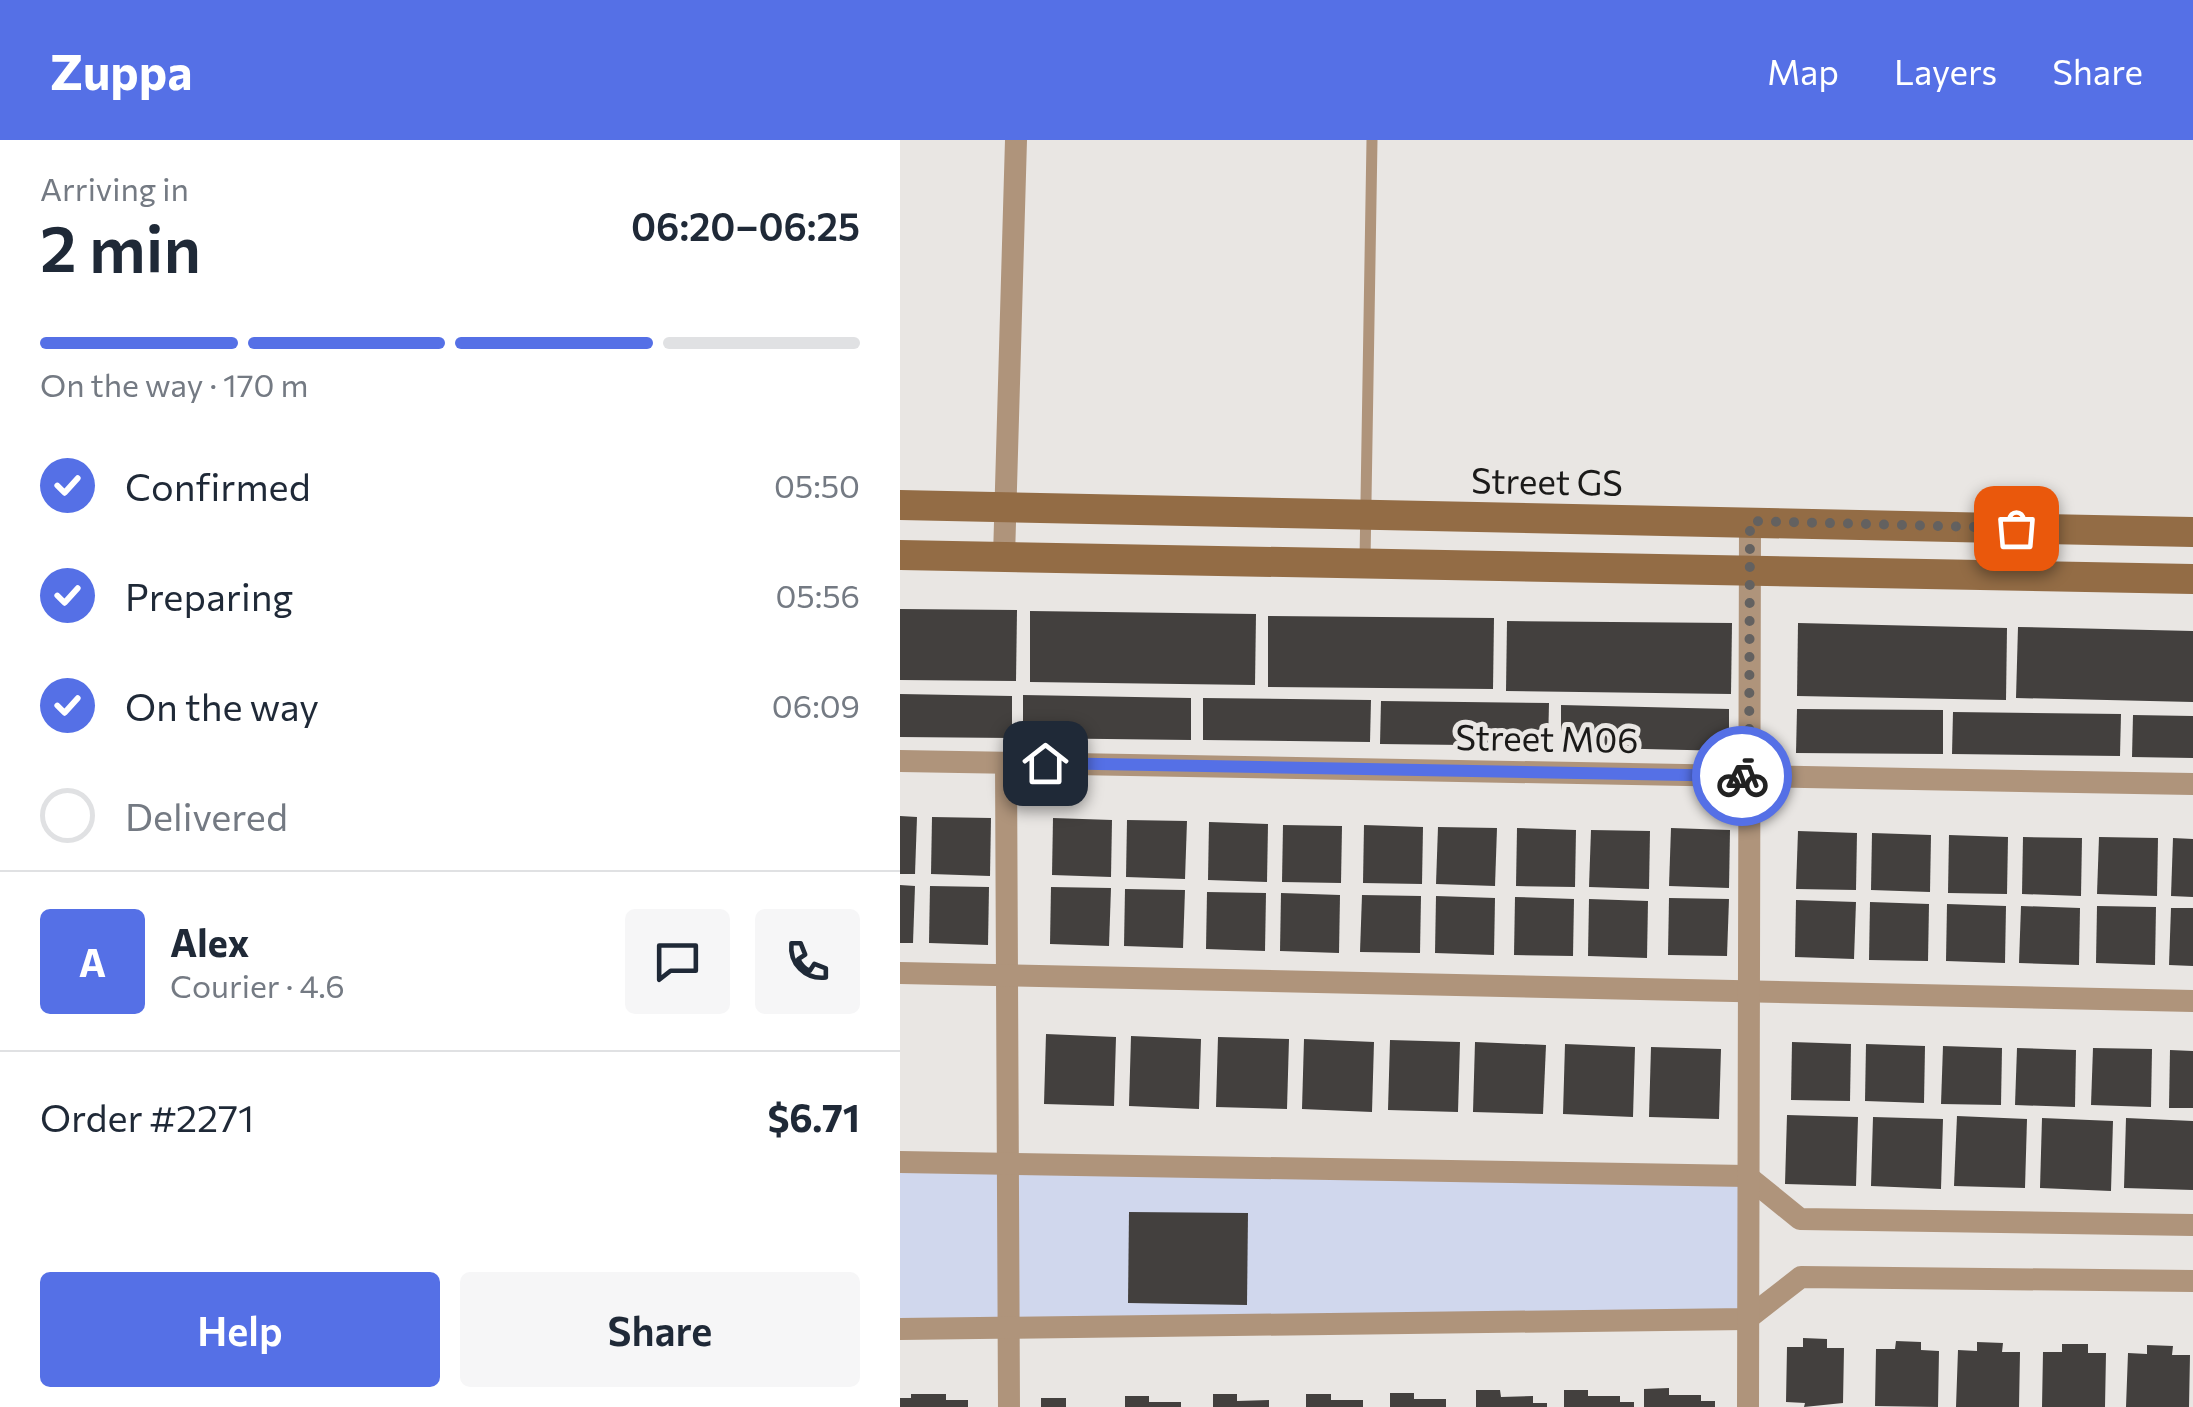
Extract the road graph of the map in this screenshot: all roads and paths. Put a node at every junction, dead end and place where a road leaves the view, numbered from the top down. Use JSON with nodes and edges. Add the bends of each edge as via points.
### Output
{"nodes":[{"id":1,"x":1016,"y":140,"type":"edge"},
{"id":2,"x":1372,"y":140,"type":"edge"},
{"id":3,"x":900,"y":505,"type":"edge"},
{"id":4,"x":1006,"y":507,"type":"junction"},
{"id":5,"x":1366,"y":514,"type":"junction"},
{"id":6,"x":1750,"y":521,"type":"junction"},
{"id":7,"x":2092,"y":530,"type":"junction"},
{"id":8,"x":2193,"y":532,"type":"edge"},
{"id":9,"x":900,"y":555,"type":"edge"},
{"id":10,"x":1004,"y":557,"type":"junction"},
{"id":11,"x":1364,"y":565,"type":"junction"},
{"id":12,"x":1750,"y":572,"type":"junction"},
{"id":13,"x":2090,"y":576,"type":"junction"},
{"id":14,"x":2193,"y":579,"type":"edge"},
{"id":15,"x":900,"y":761,"type":"edge"},
{"id":16,"x":1006,"y":762,"type":"junction"},
{"id":17,"x":1749,"y":776,"type":"junction"},
{"id":18,"x":2193,"y":784,"type":"edge"},
{"id":19,"x":900,"y":973,"type":"edge"},
{"id":20,"x":1007,"y":975,"type":"junction"},
{"id":21,"x":1748,"y":991,"type":"junction"},
{"id":22,"x":2193,"y":1002,"type":"edge"},
{"id":23,"x":900,"y":1162,"type":"edge"},
{"id":24,"x":1008,"y":1164,"type":"junction"},
{"id":25,"x":1748,"y":1176,"type":"junction"},
{"id":26,"x":2193,"y":1226,"type":"edge"},
{"id":27,"x":2193,"y":1280,"type":"edge"},
{"id":28,"x":1747,"y":1320,"type":"junction"},
{"id":29,"x":1009,"y":1328,"type":"junction"},
{"id":30,"x":900,"y":1329,"type":"edge"},
{"id":31,"x":1010,"y":1407,"type":"edge"},
{"id":32,"x":1748,"y":1407,"type":"edge"}],
"edges":[{"from":1,"to":4,"type":"street"},
{"from":2,"to":5,"type":"lane"},
{"from":3,"to":4,"type":"street","name":"Street GS"},
{"from":4,"to":5,"type":"street","name":"Street GS"},
{"from":4,"to":10,"type":"street"},
{"from":5,"to":6,"type":"street","name":"Street GS"},
{"from":5,"to":11,"type":"lane"},
{"from":6,"to":7,"type":"street","name":"Street GS"},
{"from":6,"to":12,"type":"street"},
{"from":7,"to":8,"type":"street","name":"Street GS"},
{"from":7,"to":13,"type":"street"},
{"from":9,"to":10,"type":"street"},
{"from":10,"to":11,"type":"street"},
{"from":11,"to":12,"type":"street"},
{"from":12,"to":13,"type":"street"},
{"from":12,"to":17,"type":"street"},
{"from":13,"to":14,"type":"street"},
{"from":15,"to":16,"type":"street","name":"Street M06"},
{"from":16,"to":17,"type":"street","name":"Street M06"},
{"from":16,"to":20,"type":"street"},
{"from":17,"to":18,"type":"street","name":"Street M06"},
{"from":17,"to":21,"type":"street"},
{"from":19,"to":20,"type":"street"},
{"from":20,"to":21,"type":"street"},
{"from":20,"to":24,"type":"street"},
{"from":21,"to":22,"type":"street"},
{"from":21,"to":25,"type":"street"},
{"from":23,"to":24,"type":"street"},
{"from":24,"to":25,"type":"street"},
{"from":24,"to":29,"type":"street"},
{"from":25,"to":26,"type":"street","via":[[1800,1218]]},
{"from":25,"to":28,"type":"street"},
{"from":27,"to":28,"type":"street","via":[[1801,1277]]},
{"from":28,"to":29,"type":"street"},
{"from":28,"to":32,"type":"street"},
{"from":29,"to":30,"type":"street"},
{"from":29,"to":31,"type":"street"}]}
